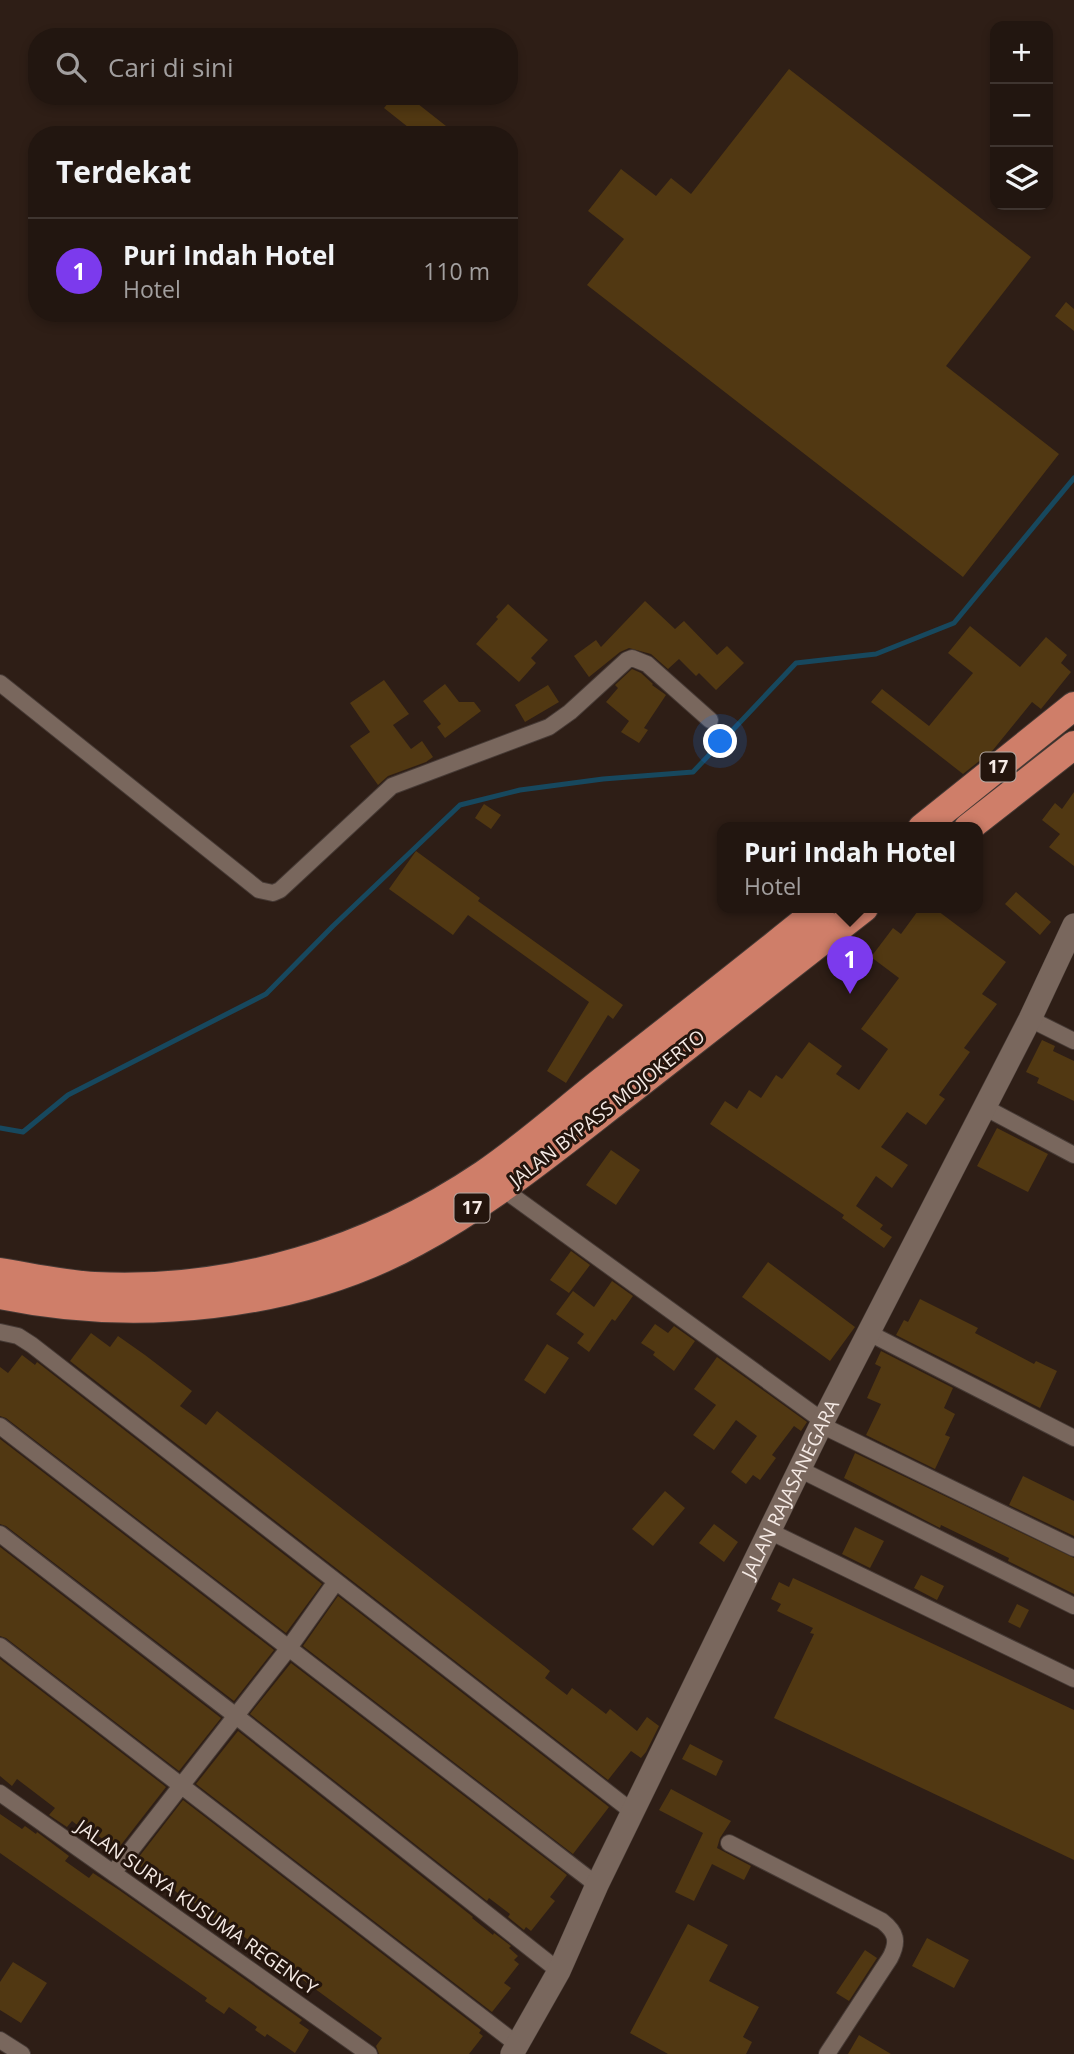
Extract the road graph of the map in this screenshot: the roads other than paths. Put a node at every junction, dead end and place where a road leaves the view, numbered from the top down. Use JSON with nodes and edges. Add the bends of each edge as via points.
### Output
{"nodes":[{"id":1,"x":0,"y":683,"type":"edge"},
{"id":2,"x":1074,"y":706,"type":"edge"},
{"id":3,"x":710,"y":720,"type":"dead end"},
{"id":4,"x":1074,"y":745,"type":"edge"},
{"id":5,"x":929,"y":822,"type":"edge"},
{"id":6,"x":976,"y":822,"type":"edge"},
{"id":7,"x":815,"y":913,"type":"edge"},
{"id":8,"x":858,"y":913,"type":"edge"},
{"id":9,"x":1074,"y":925,"type":"edge"},
{"id":10,"x":1030,"y":1019,"type":"junction"},
{"id":11,"x":1074,"y":1041,"type":"edge"},
{"id":12,"x":984,"y":1107,"type":"junction"},
{"id":13,"x":1074,"y":1155,"type":"edge"},
{"id":14,"x":503,"y":1189,"type":"junction"},
{"id":15,"x":0,"y":1272,"type":"edge"},
{"id":16,"x":0,"y":1295,"type":"edge"},
{"id":17,"x":0,"y":1332,"type":"edge"},
{"id":18,"x":869,"y":1333,"type":"junction"},
{"id":19,"x":822,"y":1423,"type":"junction"},
{"id":20,"x":0,"y":1426,"type":"edge"},
{"id":21,"x":1074,"y":1438,"type":"edge"},
{"id":22,"x":801,"y":1470,"type":"junction"},
{"id":23,"x":771,"y":1532,"type":"junction"},
{"id":24,"x":0,"y":1534,"type":"edge"},
{"id":25,"x":1074,"y":1548,"type":"edge"},
{"id":26,"x":335,"y":1583,"type":"junction"},
{"id":27,"x":1074,"y":1606,"type":"edge"},
{"id":28,"x":0,"y":1646,"type":"edge"},
{"id":29,"x":288,"y":1649,"type":"junction"},
{"id":30,"x":1074,"y":1679,"type":"edge"},
{"id":31,"x":236,"y":1716,"type":"junction"},
{"id":32,"x":182,"y":1787,"type":"junction"},
{"id":33,"x":0,"y":1793,"type":"edge"},
{"id":34,"x":634,"y":1813,"type":"junction"},
{"id":35,"x":729,"y":1843,"type":"dead end"},
{"id":36,"x":113,"y":1873,"type":"junction"},
{"id":37,"x":597,"y":1885,"type":"junction"},
{"id":38,"x":559,"y":1971,"type":"junction"},
{"id":39,"x":0,"y":2040,"type":"edge"},
{"id":40,"x":515,"y":2049,"type":"edge"},
{"id":41,"x":22,"y":2054,"type":"edge"},
{"id":42,"x":369,"y":2054,"type":"edge"},
{"id":43,"x":827,"y":2054,"type":"edge"}],
"edges":[{"from":1,"to":3,"type":"street","via":[[266,893],[280,890],[391,786],[549,727],[626,660],[647,664]]},
{"from":2,"to":5,"type":"highway","number":"17"},
{"from":4,"to":6,"type":"highway","number":"17"},
{"from":7,"to":15,"type":"highway","name":"JALAN BYPASS MOJOKERTO","number":"17","via":[[485,1173],[413,1217],[288,1265],[222,1280],[93,1286]]},
{"from":8,"to":14,"type":"highway","name":"JALAN BYPASS MOJOKERTO","number":"17"},
{"from":9,"to":10,"type":"street","name":"JALAN RAJASANEGARA"},
{"from":10,"to":11,"type":"street"},
{"from":10,"to":12,"type":"street","name":"JALAN RAJASANEGARA"},
{"from":12,"to":13,"type":"street"},
{"from":12,"to":18,"type":"street","name":"JALAN RAJASANEGARA"},
{"from":14,"to":16,"type":"highway","name":"JALAN BYPASS MOJOKERTO","number":"17","via":[[415,1243],[358,1269],[286,1291],[145,1309],[89,1308]]},
{"from":14,"to":19,"type":"street"},
{"from":17,"to":26,"type":"street","via":[[32,1345]]},
{"from":18,"to":19,"type":"street","name":"JALAN RAJASANEGARA"},
{"from":18,"to":21,"type":"street"},
{"from":19,"to":22,"type":"street","name":"JALAN RAJASANEGARA"},
{"from":19,"to":25,"type":"street"},
{"from":20,"to":29,"type":"street"},
{"from":22,"to":23,"type":"street","name":"JALAN RAJASANEGARA"},
{"from":22,"to":27,"type":"street"},
{"from":23,"to":30,"type":"street"},
{"from":23,"to":34,"type":"street","name":"JALAN RAJASANEGARA"},
{"from":24,"to":31,"type":"street"},
{"from":26,"to":29,"type":"street"},
{"from":26,"to":34,"type":"street"},
{"from":28,"to":32,"type":"street"},
{"from":29,"to":31,"type":"street"},
{"from":29,"to":37,"type":"street"},
{"from":31,"to":32,"type":"street"},
{"from":31,"to":38,"type":"street"},
{"from":32,"to":36,"type":"street"},
{"from":32,"to":40,"type":"street"},
{"from":33,"to":36,"type":"street","name":"JALAN SURYA KUSUMA REGENCY"},
{"from":34,"to":37,"type":"street","name":"JALAN RAJASANEGARA"},
{"from":35,"to":43,"type":"street","via":[[892,1929],[896,1938],[890,1958]]},
{"from":36,"to":42,"type":"street","name":"JALAN SURYA KUSUMA REGENCY"},
{"from":37,"to":38,"type":"street","name":"JALAN RAJASANEGARA"},
{"from":38,"to":40,"type":"street","name":"JALAN RAJASANEGARA"},
{"from":39,"to":41,"type":"street"}]}
